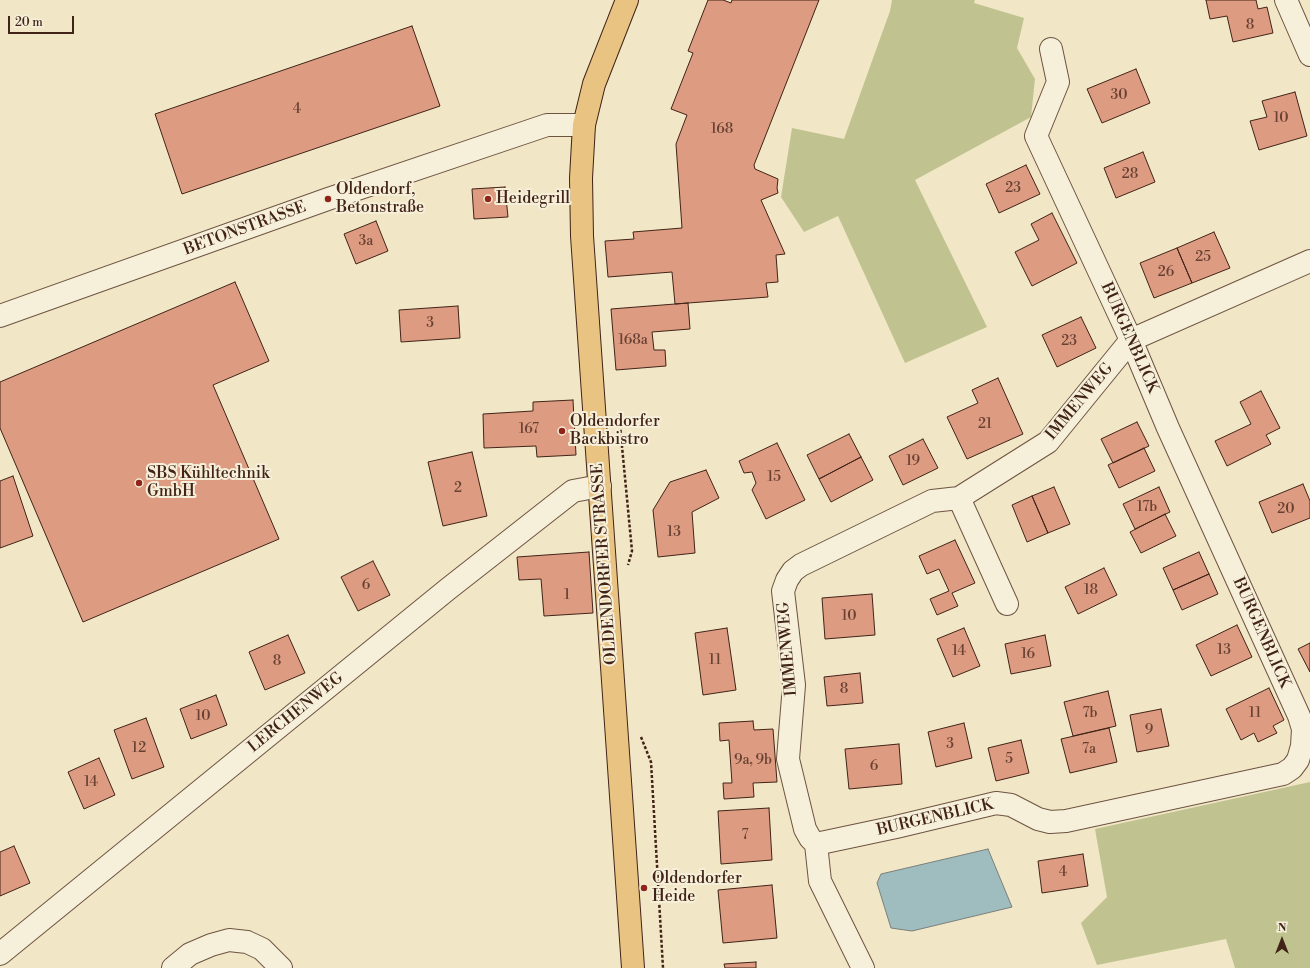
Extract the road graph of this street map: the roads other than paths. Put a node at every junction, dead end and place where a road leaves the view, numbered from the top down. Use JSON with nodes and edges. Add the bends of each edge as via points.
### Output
{"nodes":[{"id":1,"x":627,"y":0,"type":"edge"},
{"id":2,"x":1286,"y":0,"type":"edge"},
{"id":3,"x":1051,"y":49,"type":"dead end"},
{"id":4,"x":1310,"y":55,"type":"edge"},
{"id":5,"x":584,"y":125,"type":"junction"},
{"id":6,"x":1310,"y":261,"type":"edge"},
{"id":7,"x":0,"y":316,"type":"edge"},
{"id":8,"x":1131,"y":340,"type":"junction"},
{"id":9,"x":600,"y":486,"type":"junction"},
{"id":10,"x":959,"y":498,"type":"junction"},
{"id":11,"x":1007,"y":604,"type":"dead end"},
{"id":12,"x":816,"y":844,"type":"junction"},
{"id":13,"x":0,"y":954,"type":"edge"},
{"id":14,"x":173,"y":968,"type":"edge"},
{"id":15,"x":281,"y":968,"type":"edge"},
{"id":16,"x":633,"y":968,"type":"edge"},
{"id":17,"x":863,"y":968,"type":"edge"}],
"edges":[{"from":1,"to":5,"type":"main road","name":"OLDENDORFER STRASSE","via":[[594,84]]},
{"from":2,"to":4,"type":"street"},
{"from":3,"to":8,"type":"street","name":"BURGENBLICK","via":[[1058,82],[1036,136]]},
{"from":5,"to":7,"type":"street","name":"BETONSTRASSE","via":[[547,125]]},
{"from":5,"to":9,"type":"main road","name":"OLDENDORFER STRASSE","via":[[581,178],[582,236]]},
{"from":6,"to":8,"type":"street","name":"IMMENWEG"},
{"from":8,"to":10,"type":"street","name":"IMMENWEG","via":[[1048,442]]},
{"from":8,"to":12,"type":"street","name":"BURGENBLICK","via":[[1168,428],[1299,716],[1303,729],[1298,760],[1283,774],[1066,821],[1050,822],[1038,819],[1011,804],[996,803]]},
{"from":9,"to":13,"type":"street","name":"LERCHENWEG","via":[[573,491],[442,594]]},
{"from":9,"to":16,"type":"main road","name":"OLDENDORFER STRASSE"},
{"from":10,"to":11,"type":"street"},
{"from":10,"to":12,"type":"street","name":"IMMENWEG","via":[[932,501],[801,565],[792,571],[787,580],[783,591],[794,685],[788,759],[806,828]]},
{"from":12,"to":17,"type":"street","name":"IMMENWEG","via":[[820,881]]},
{"from":14,"to":15,"type":"street","via":[[190,954],[229,940],[247,942],[262,949]]}]}
